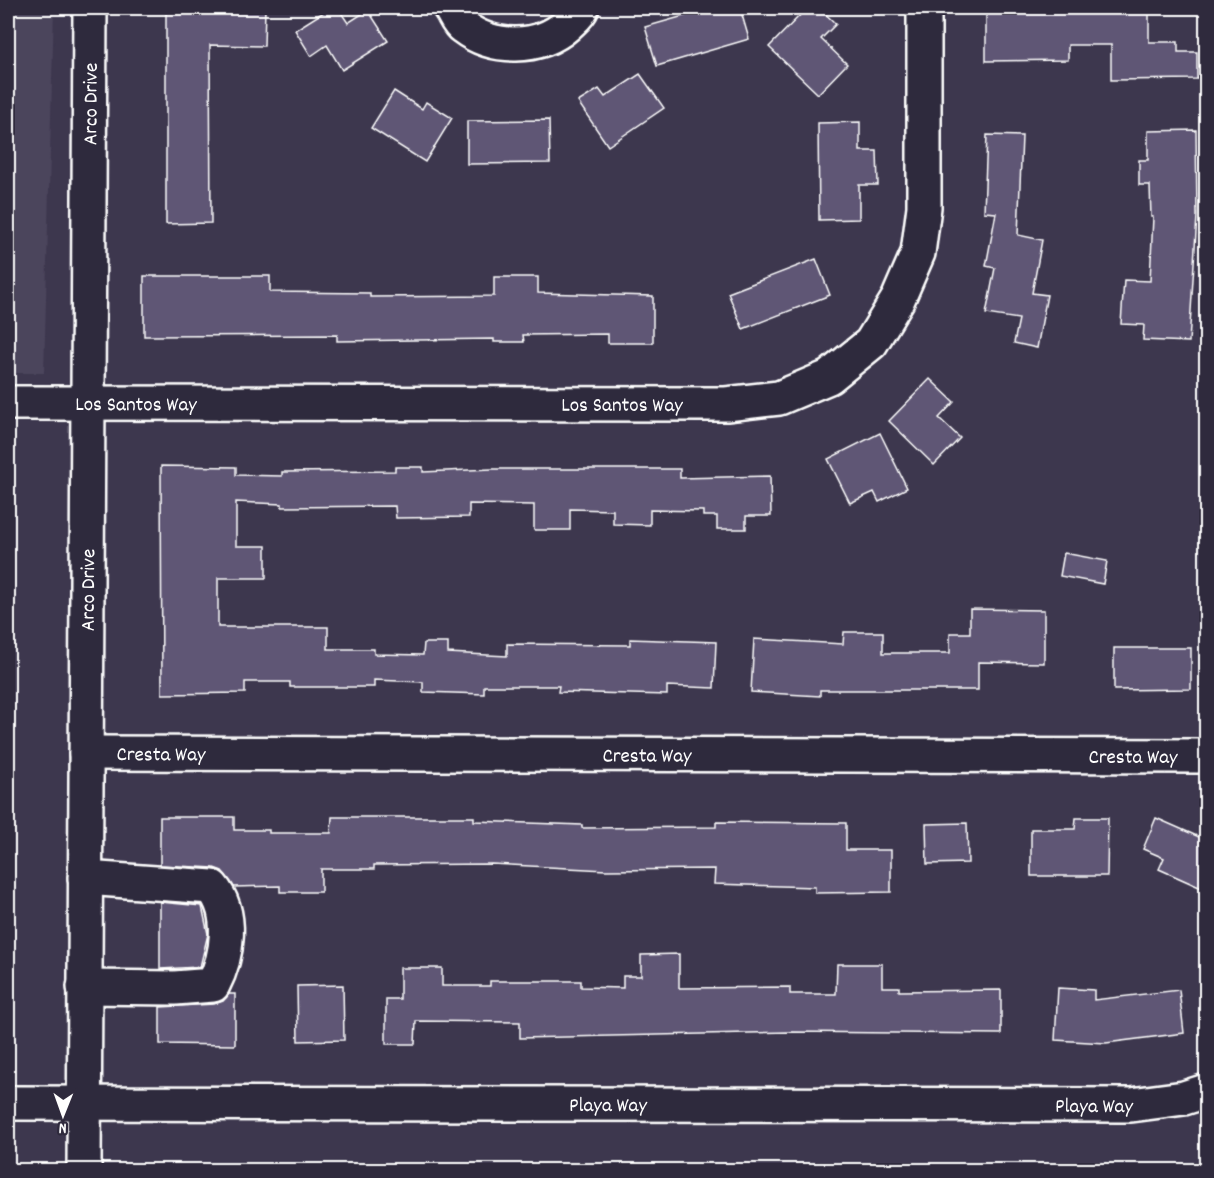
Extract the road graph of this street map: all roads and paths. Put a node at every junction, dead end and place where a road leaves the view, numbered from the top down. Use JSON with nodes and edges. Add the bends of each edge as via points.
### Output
{"nodes":[{"id":1,"x":90,"y":8,"type":"edge"},
{"id":2,"x":450,"y":8,"type":"edge"},
{"id":3,"x":582,"y":8,"type":"edge"},
{"id":4,"x":924,"y":8,"type":"edge"},
{"id":5,"x":87,"y":402,"type":"junction"},
{"id":6,"x":8,"y":403,"type":"edge"},
{"id":7,"x":86,"y":753,"type":"junction"},
{"id":8,"x":1206,"y":756,"type":"edge"},
{"id":9,"x":85,"y":878,"type":"junction"},
{"id":10,"x":84,"y":987,"type":"junction"},
{"id":11,"x":1206,"y":1091,"type":"edge"},
{"id":12,"x":8,"y":1103,"type":"edge"},
{"id":13,"x":84,"y":1104,"type":"junction"},
{"id":14,"x":84,"y":1170,"type":"edge"}],
"edges":[{"from":1,"to":5,"type":"street","name":"Arco Drive"},
{"from":2,"to":3,"type":"street","via":[[461,26],[493,43],[527,44],[556,34]]},
{"from":4,"to":5,"type":"street","name":"Los Santos Way","via":[[924,207],[918,253],[898,299],[871,343],[829,377],[779,398],[726,404]]},
{"from":5,"to":6,"type":"street","name":"Los Santos Way"},
{"from":5,"to":7,"type":"street","name":"Arco Drive"},
{"from":7,"to":8,"type":"street","name":"Cresta Way"},
{"from":7,"to":9,"type":"street","name":"Arco Drive"},
{"from":9,"to":10,"type":"street","name":"Arco Drive"},
{"from":9,"to":10,"type":"street","via":[[212,887],[221,898],[227,918],[222,968],[213,985]]},
{"from":10,"to":13,"type":"street","name":"Arco Drive"},
{"from":11,"to":13,"type":"street","name":"Playa Way","via":[[1131,1105]]},
{"from":12,"to":13,"type":"street","name":"Playa Way"},
{"from":13,"to":14,"type":"street","name":"Arco Drive"}]}
